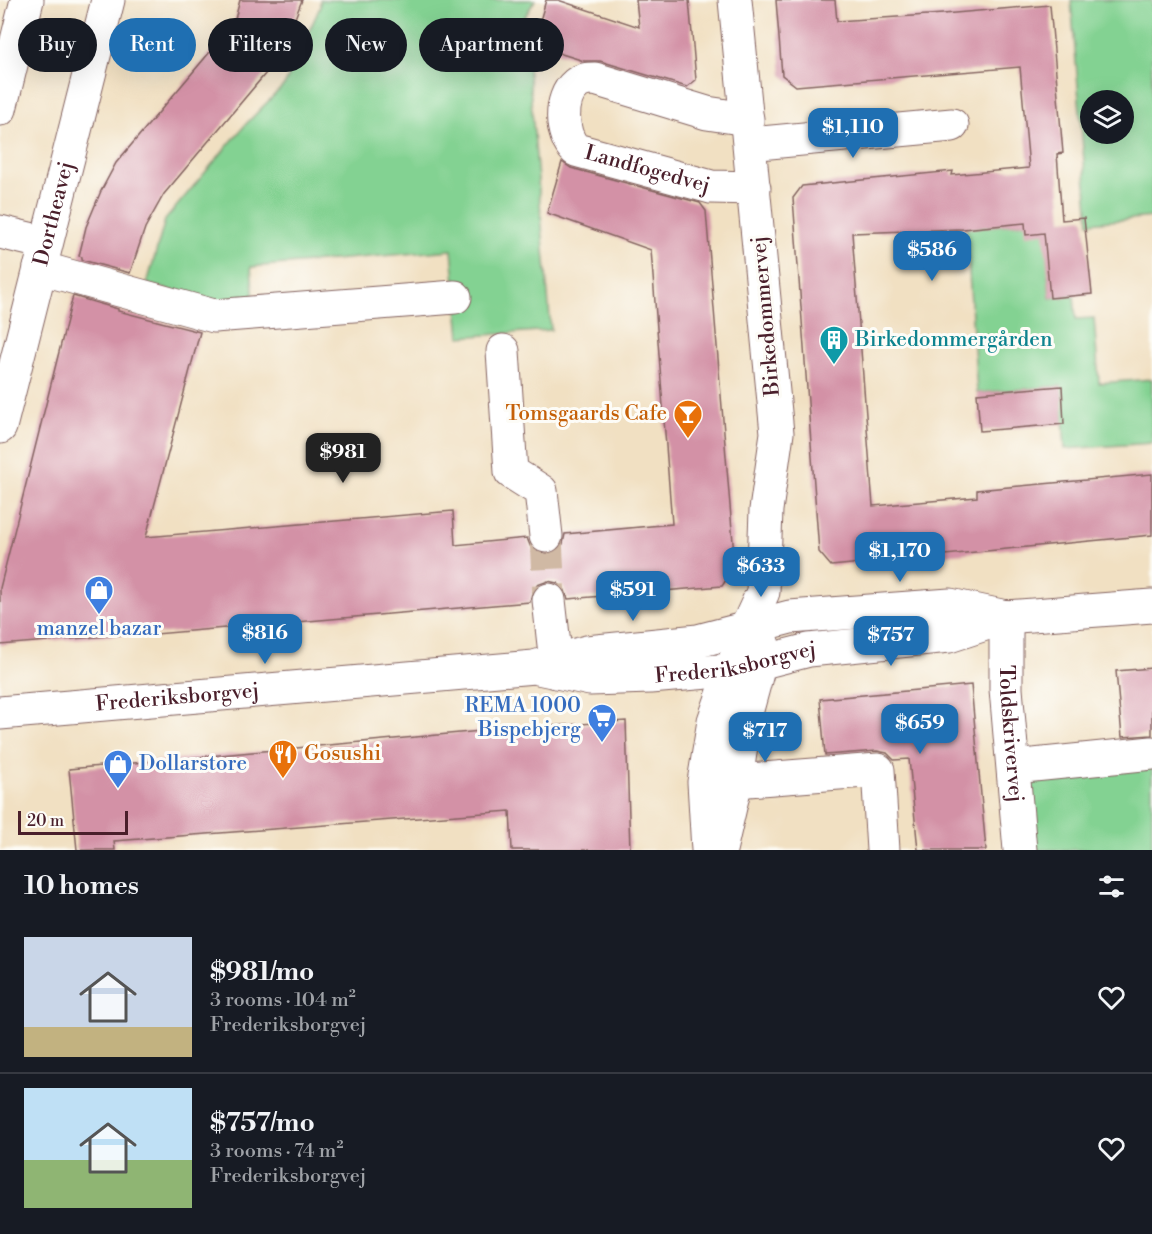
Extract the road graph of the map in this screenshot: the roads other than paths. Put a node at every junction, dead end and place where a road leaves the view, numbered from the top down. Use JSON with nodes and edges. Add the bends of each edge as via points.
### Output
{"nodes":[{"id":1,"x":27,"y":0,"type":"edge"},
{"id":2,"x":108,"y":0,"type":"edge"},
{"id":3,"x":735,"y":0,"type":"edge"},
{"id":4,"x":0,"y":108,"type":"edge"},
{"id":5,"x":952,"y":124,"type":"dead end"},
{"id":6,"x":748,"y":131,"type":"junction"},
{"id":7,"x":754,"y":188,"type":"junction"},
{"id":8,"x":0,"y":232,"type":"edge"},
{"id":9,"x":43,"y":255,"type":"junction"},
{"id":10,"x":454,"y":297,"type":"dead end"},
{"id":11,"x":502,"y":351,"type":"dead end"},
{"id":12,"x":0,"y":427,"type":"edge"},
{"id":13,"x":546,"y":536,"type":"tunnel mouth"},
{"id":14,"x":549,"y":600,"type":"tunnel mouth"},
{"id":15,"x":1152,"y":606,"type":"edge"},
{"id":16,"x":1006,"y":617,"type":"junction"},
{"id":17,"x":746,"y":629,"type":"junction"},
{"id":18,"x":549,"y":667,"type":"junction"},
{"id":19,"x":745,"y":667,"type":"junction"},
{"id":20,"x":0,"y":713,"type":"edge"},
{"id":21,"x":1152,"y":753,"type":"edge"},
{"id":22,"x":1014,"y":767,"type":"junction"},
{"id":23,"x":736,"y":781,"type":"junction"},
{"id":24,"x":708,"y":850,"type":"edge"},
{"id":25,"x":720,"y":850,"type":"edge"},
{"id":26,"x":883,"y":850,"type":"edge"},
{"id":27,"x":1020,"y":850,"type":"edge"}],
"edges":[{"from":1,"to":4,"type":"street"},
{"from":2,"to":9,"type":"street","name":"Dortheavej"},
{"from":3,"to":6,"type":"street","name":"Birkedommervej"},
{"from":5,"to":6,"type":"street","name":"Landfogedvej"},
{"from":6,"to":7,"type":"street","name":"Birkedommervej"},
{"from":6,"to":7,"type":"street","name":"Landfogedvej","via":[[707,113],[595,79],[576,84],[564,112],[568,138],[576,150],[711,187]]},
{"from":7,"to":17,"type":"street","name":"Birkedommervej","via":[[777,433],[766,510],[763,592]]},
{"from":8,"to":9,"type":"street"},
{"from":9,"to":10,"type":"street","via":[[214,316]]},
{"from":9,"to":12,"type":"street","name":"Dortheavej"},
{"from":11,"to":13,"type":"street","via":[[511,472],[541,491]]},
{"from":14,"to":18,"type":"street"},
{"from":15,"to":16,"type":"street","name":"Frederiksborgvej"},
{"from":16,"to":17,"type":"street","name":"Frederiksborgvej","via":[[950,605],[790,617]]},
{"from":16,"to":19,"type":"street","name":"Frederiksborgvej","via":[[949,636],[808,650]]},
{"from":16,"to":22,"type":"street","name":"Toldskrivervej","via":[[1006,689]]},
{"from":17,"to":18,"type":"street","name":"Frederiksborgvej","via":[[698,641],[587,652]]},
{"from":17,"to":19,"type":"street","name":"Birkedommervej"},
{"from":18,"to":19,"type":"street","name":"Frederiksborgvej","via":[[590,680]]},
{"from":18,"to":20,"type":"street","name":"Frederiksborgvej"},
{"from":19,"to":23,"type":"street","via":[[746,717]]},
{"from":19,"to":24,"type":"street","via":[[714,721],[704,782]]},
{"from":21,"to":22,"type":"street"},
{"from":22,"to":27,"type":"street","name":"Toldskrivervej"},
{"from":23,"to":25,"type":"street"},
{"from":23,"to":26,"type":"street","via":[[878,770]]}]}
